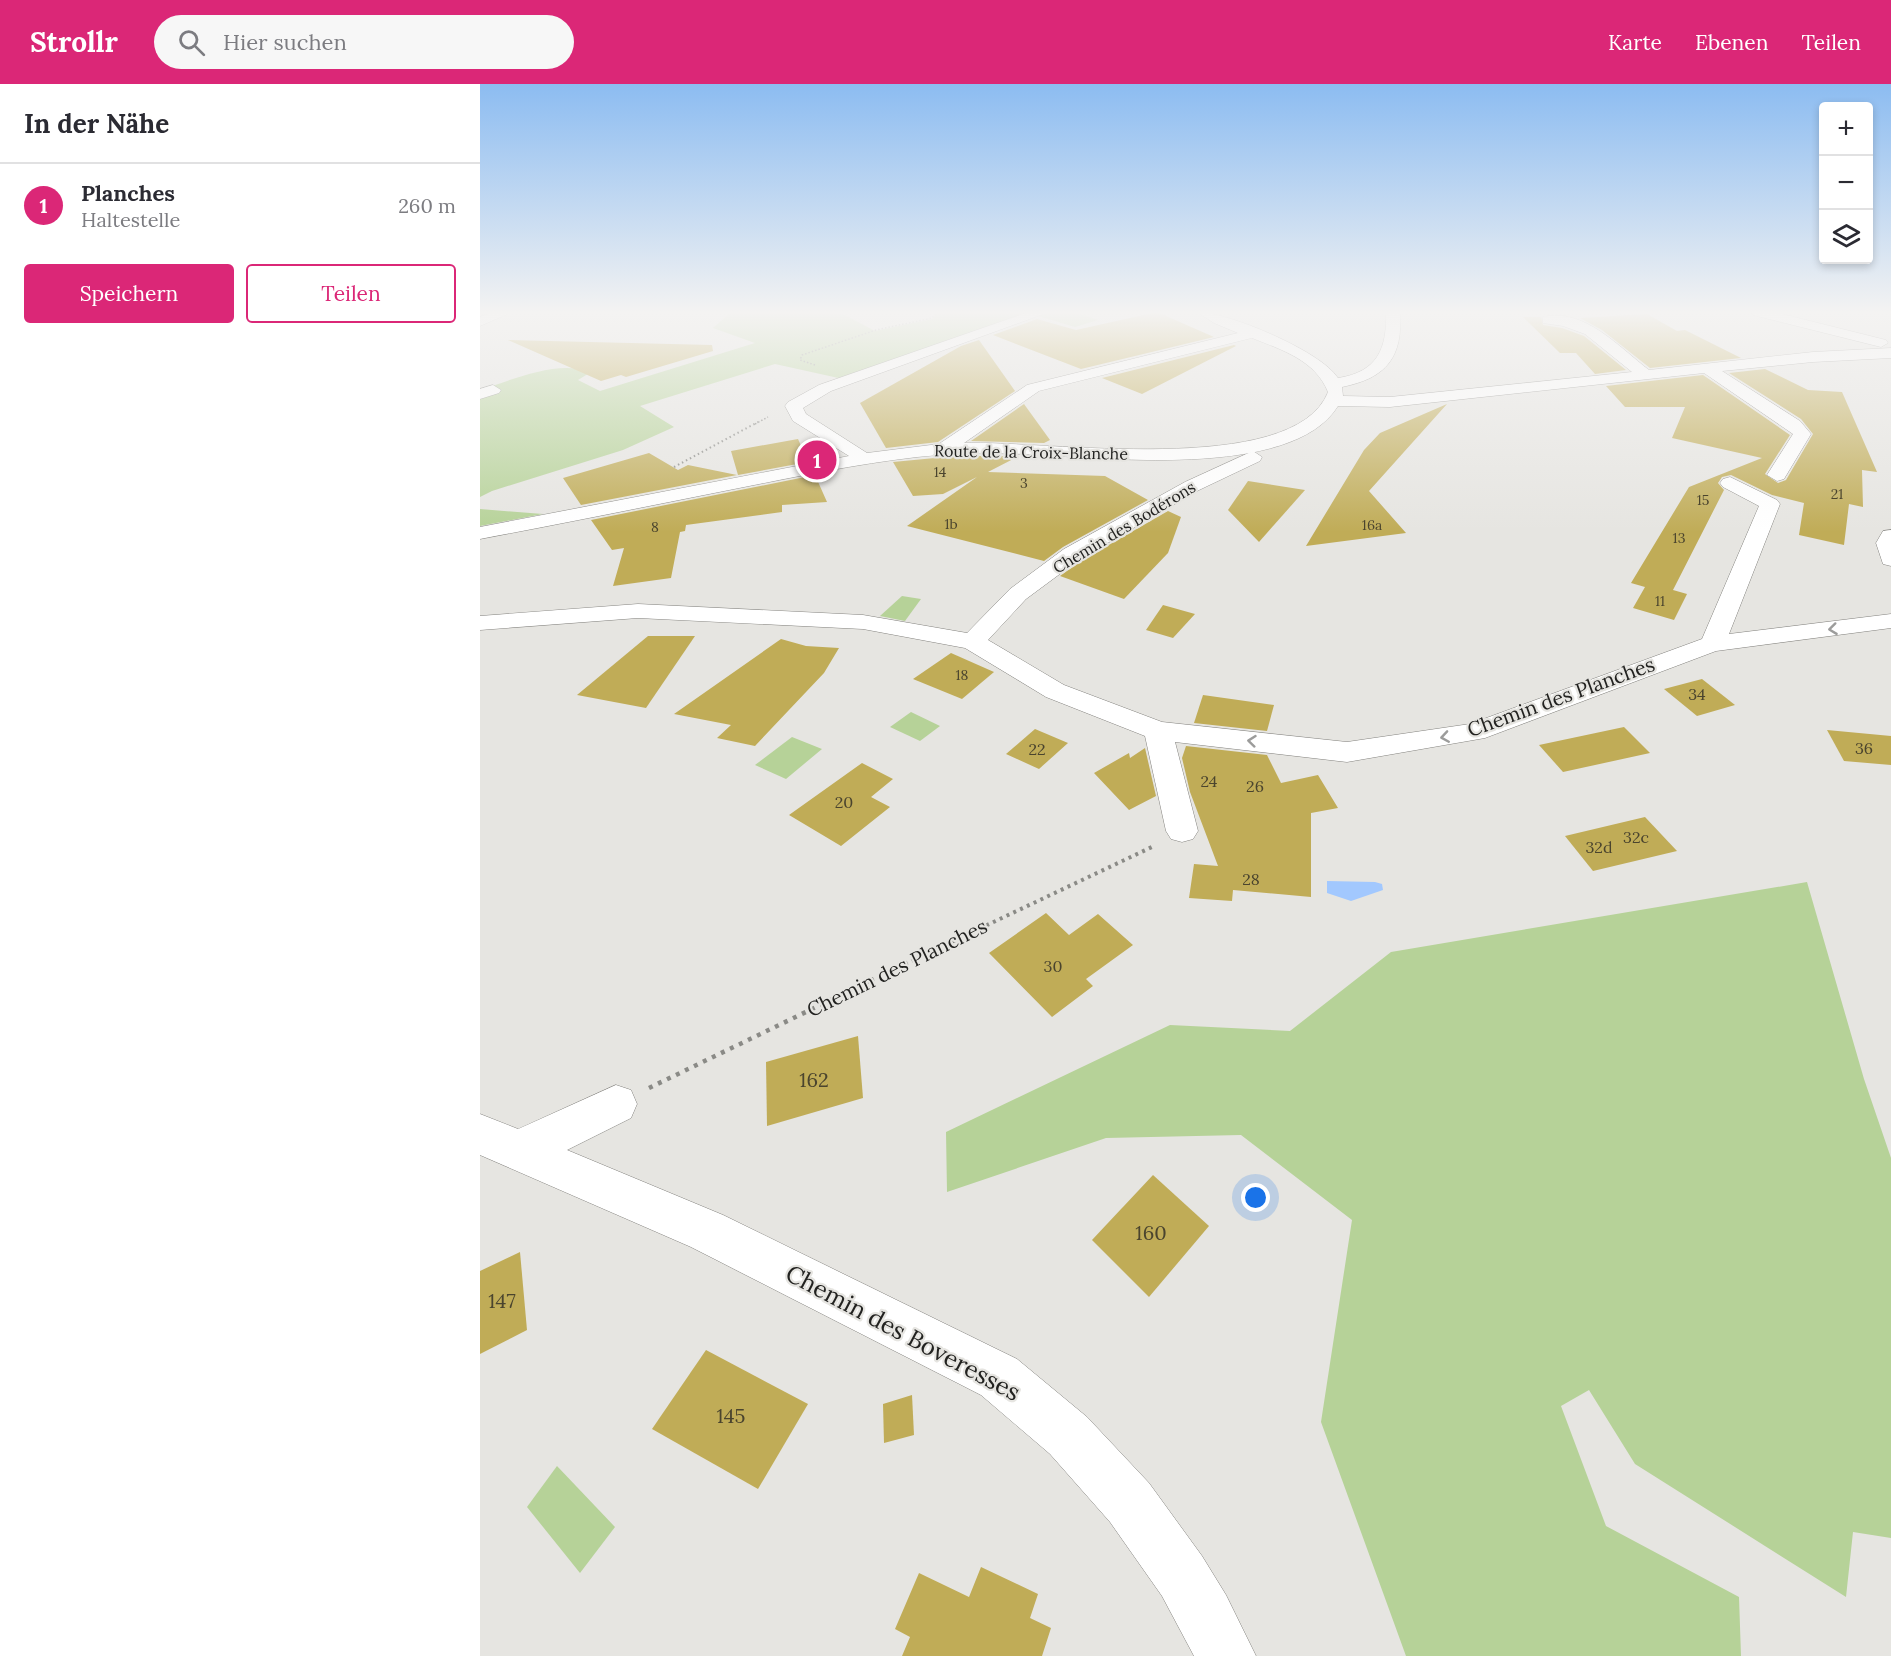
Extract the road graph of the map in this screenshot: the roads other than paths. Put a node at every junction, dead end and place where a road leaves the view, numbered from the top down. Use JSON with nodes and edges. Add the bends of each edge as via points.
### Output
{"nodes":[{"id":1,"x":833,"y":385,"type":"edge"},
{"id":2,"x":1041,"y":385,"type":"edge"},
{"id":3,"x":1333,"y":385,"type":"edge"},
{"id":4,"x":1347,"y":385,"type":"edge"},
{"id":5,"x":1545,"y":385,"type":"edge"},
{"id":6,"x":1733,"y":385,"type":"edge"},
{"id":7,"x":1334,"y":392,"type":"junction"},
{"id":8,"x":1291,"y":434,"type":"junction"},
{"id":9,"x":943,"y":449,"type":"junction"},
{"id":10,"x":858,"y":453,"type":"dead end"},
{"id":11,"x":1777,"y":475,"type":"dead end"},
{"id":12,"x":1730,"y":483,"type":"dead end"},
{"id":13,"x":480,"y":533,"type":"edge"},
{"id":14,"x":1891,"y":536,"type":"edge"},
{"id":15,"x":1891,"y":559,"type":"edge"},
{"id":16,"x":1891,"y":621,"type":"edge"},
{"id":17,"x":480,"y":623,"type":"edge"},
{"id":18,"x":973,"y":642,"type":"junction"},
{"id":19,"x":1713,"y":644,"type":"junction"},
{"id":20,"x":1158,"y":731,"type":"junction"},
{"id":21,"x":1182,"y":831,"type":"road end"},
{"id":22,"x":616,"y":1104,"type":"road end"},
{"id":23,"x":500,"y":1142,"type":"edge"},
{"id":24,"x":1226,"y":1656,"type":"edge"}],
"edges":[{"from":1,"to":10,"type":"street","via":[[794,406],[799,417]]},
{"from":2,"to":9,"type":"street"},
{"from":3,"to":7,"type":"street"},
{"from":4,"to":7,"type":"street"},
{"from":5,"to":7,"type":"street","via":[[1382,402]]},
{"from":6,"to":11,"type":"street","via":[[1802,434]]},
{"from":7,"to":8,"type":"street","name":"Route de la Croix-Blanche","via":[[1314,423]]},
{"from":8,"to":9,"type":"street","name":"Route de la Croix-Blanche","via":[[1252,446],[1168,454]]},
{"from":8,"to":18,"type":"street","name":"Chemin des Bodérons","via":[[1072,554],[1018,594]]},
{"from":9,"to":13,"type":"street","name":"Route de la Croix-Blanche","via":[[855,460]]},
{"from":12,"to":19,"type":"street","via":[[1770,504]]},
{"from":14,"to":15,"type":"street","via":[[1887,543]]},
{"from":16,"to":19,"type":"street","name":"Chemin des Planches","one_way":true},
{"from":17,"to":18,"type":"street","name":"Chemin des Planches","via":[[638,611],[863,622]]},
{"from":18,"to":20,"type":"street","name":"Chemin des Planches","via":[[1055,691]]},
{"from":19,"to":20,"type":"street","name":"Chemin des Planches","one_way":true,"via":[[1475,732],[1347,752]]},
{"from":20,"to":21,"type":"street"},
{"from":22,"to":23,"type":"street"},
{"from":23,"to":24,"type":"street","name":"Chemin des Boveresses","via":[[707,1230],[999,1377],[1036,1404],[1103,1468],[1173,1562]]}]}
